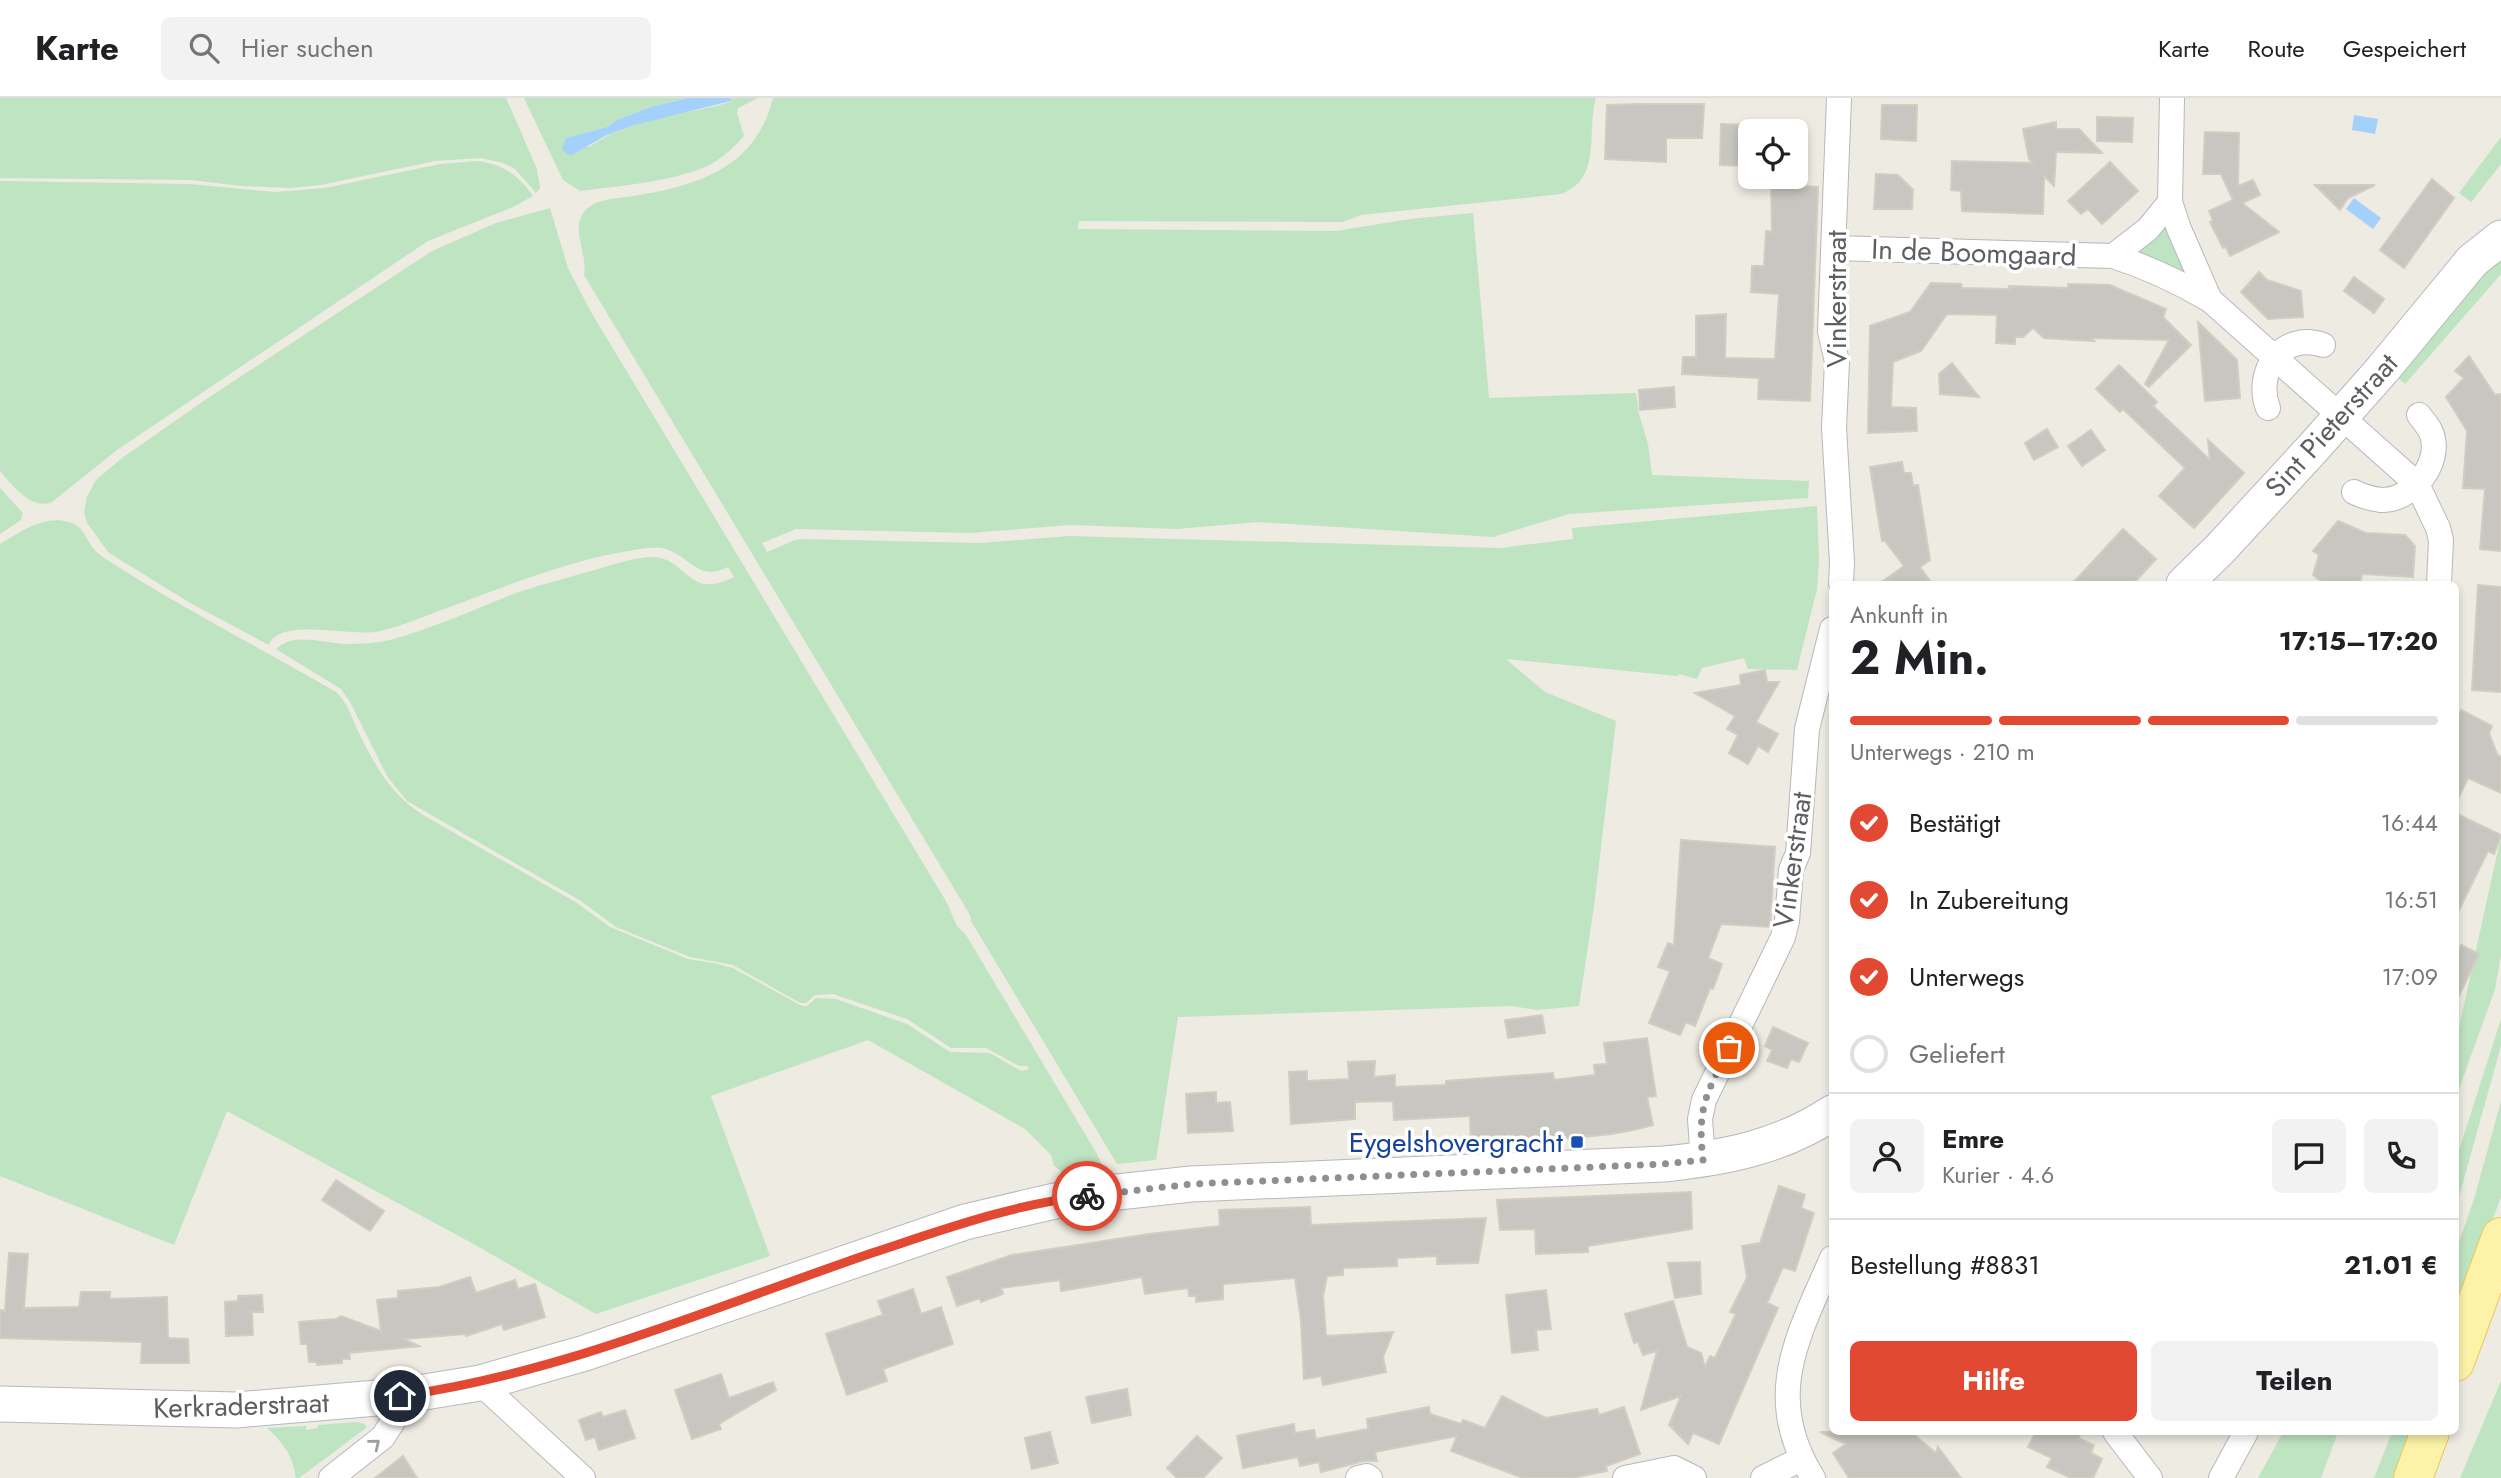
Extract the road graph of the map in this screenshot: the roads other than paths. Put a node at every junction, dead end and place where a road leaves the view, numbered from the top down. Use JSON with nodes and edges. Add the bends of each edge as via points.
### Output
{"nodes":[{"id":1,"x":1839,"y":98,"type":"edge"},
{"id":2,"x":2172,"y":98,"type":"edge"},
{"id":3,"x":2171,"y":202,"type":"junction"},
{"id":4,"x":2501,"y":212,"type":"edge"},
{"id":5,"x":2501,"y":238,"type":"edge"},
{"id":6,"x":1835,"y":248,"type":"junction"},
{"id":7,"x":2113,"y":256,"type":"junction"},
{"id":8,"x":2472,"y":261,"type":"junction"},
{"id":9,"x":2210,"y":300,"type":"junction"},
{"id":10,"x":2323,"y":345,"type":"dead end"},
{"id":11,"x":2274,"y":359,"type":"junction"},
{"id":12,"x":2268,"y":408,"type":"dead end"},
{"id":13,"x":2420,"y":415,"type":"dead end"},
{"id":14,"x":2341,"y":416,"type":"junction"},
{"id":15,"x":2417,"y":484,"type":"junction"},
{"id":16,"x":2354,"y":492,"type":"dead end"},
{"id":17,"x":1841,"y":581,"type":"edge"},
{"id":18,"x":2186,"y":581,"type":"edge"},
{"id":19,"x":2439,"y":581,"type":"edge"},
{"id":20,"x":1829,"y":641,"type":"edge"},
{"id":21,"x":1829,"y":1115,"type":"edge"},
{"id":22,"x":1703,"y":1160,"type":"junction"},
{"id":23,"x":2501,"y":1237,"type":"edge"},
{"id":24,"x":1829,"y":1274,"type":"edge"},
{"id":25,"x":1824,"y":1300,"type":"edge"},
{"id":26,"x":2459,"y":1351,"type":"edge"},
{"id":27,"x":480,"y":1383,"type":"junction"},
{"id":28,"x":400,"y":1396,"type":"junction"},
{"id":29,"x":0,"y":1404,"type":"edge"},
{"id":30,"x":2117,"y":1435,"type":"edge"},
{"id":31,"x":2244,"y":1435,"type":"edge"},
{"id":32,"x":2429,"y":1435,"type":"edge"},
{"id":33,"x":1807,"y":1468,"type":"edge"},
{"id":34,"x":331,"y":1478,"type":"edge"},
{"id":35,"x":582,"y":1478,"type":"edge"},
{"id":36,"x":1358,"y":1478,"type":"edge"},
{"id":37,"x":1370,"y":1478,"type":"edge"},
{"id":38,"x":1625,"y":1478,"type":"edge"},
{"id":39,"x":1694,"y":1478,"type":"edge"},
{"id":40,"x":1763,"y":1478,"type":"edge"},
{"id":41,"x":2150,"y":1478,"type":"edge"},
{"id":42,"x":2221,"y":1478,"type":"edge"},
{"id":43,"x":2413,"y":1478,"type":"edge"}],
"edges":[{"from":1,"to":6,"type":"street","name":"Vinkerstraat"},
{"from":2,"to":3,"type":"street","name":"In de Boomgaard"},
{"from":3,"to":7,"type":"street","name":"In de Boomgaard","via":[[2148,229]]},
{"from":3,"to":9,"type":"street","name":"In de Boomgaard"},
{"from":4,"to":8,"type":"street","name":"Sint Pieterstraat"},
{"from":5,"to":8,"type":"street","name":"Sint Pieterstraat"},
{"from":6,"to":7,"type":"street","name":"In de Boomgaard"},
{"from":6,"to":17,"type":"street","name":"Vinkerstraat","via":[[1830,331],[1837,362],[1834,428]]},
{"from":7,"to":9,"type":"street","name":"In de Boomgaard"},
{"from":8,"to":14,"type":"street","name":"Sint Pieterstraat"},
{"from":9,"to":11,"type":"street","name":"In de Boomgaard"},
{"from":10,"to":11,"type":"street","via":[[2292,343]]},
{"from":11,"to":12,"type":"street","via":[[2264,381]]},
{"from":11,"to":14,"type":"street","name":"In de Boomgaard"},
{"from":13,"to":15,"type":"street","via":[[2433,437],[2434,450],[2432,463]]},
{"from":14,"to":15,"type":"street","name":"In de Boomgaard"},
{"from":14,"to":18,"type":"street","name":"Sint Pieterstraat"},
{"from":15,"to":16,"type":"street","via":[[2388,499]]},
{"from":15,"to":19,"type":"street","via":[[2441,540]]},
{"from":20,"to":22,"type":"street","name":"Vinkerstraat","via":[[1807,729],[1798,853],[1791,870],[1787,921],[1704,1100],[1700,1119]]},
{"from":21,"to":22,"type":"street","via":[[1787,1138]]},
{"from":22,"to":27,"type":"street","via":[[1191,1184],[1072,1197],[965,1222],[585,1353]]},
{"from":23,"to":26,"type":"main road"},
{"from":24,"to":25,"type":"street"},
{"from":25,"to":33,"type":"street","via":[[1791,1359],[1786,1393],[1789,1423]]},
{"from":27,"to":28,"type":"street","name":"Kerkraderstraat"},
{"from":27,"to":35,"type":"street"},
{"from":28,"to":29,"type":"street","name":"Kerkraderstraat","via":[[236,1410]]},
{"from":34,"to":28,"type":"street","one_way":true,"via":[[383,1437],[395,1418]]},
{"from":30,"to":41,"type":"street"},
{"from":31,"to":42,"type":"street"},
{"from":32,"to":43,"type":"main road"},
{"from":33,"to":40,"type":"street"},
{"from":36,"to":37,"type":"street"},
{"from":38,"to":39,"type":"street","via":[[1674,1468]]}]}
